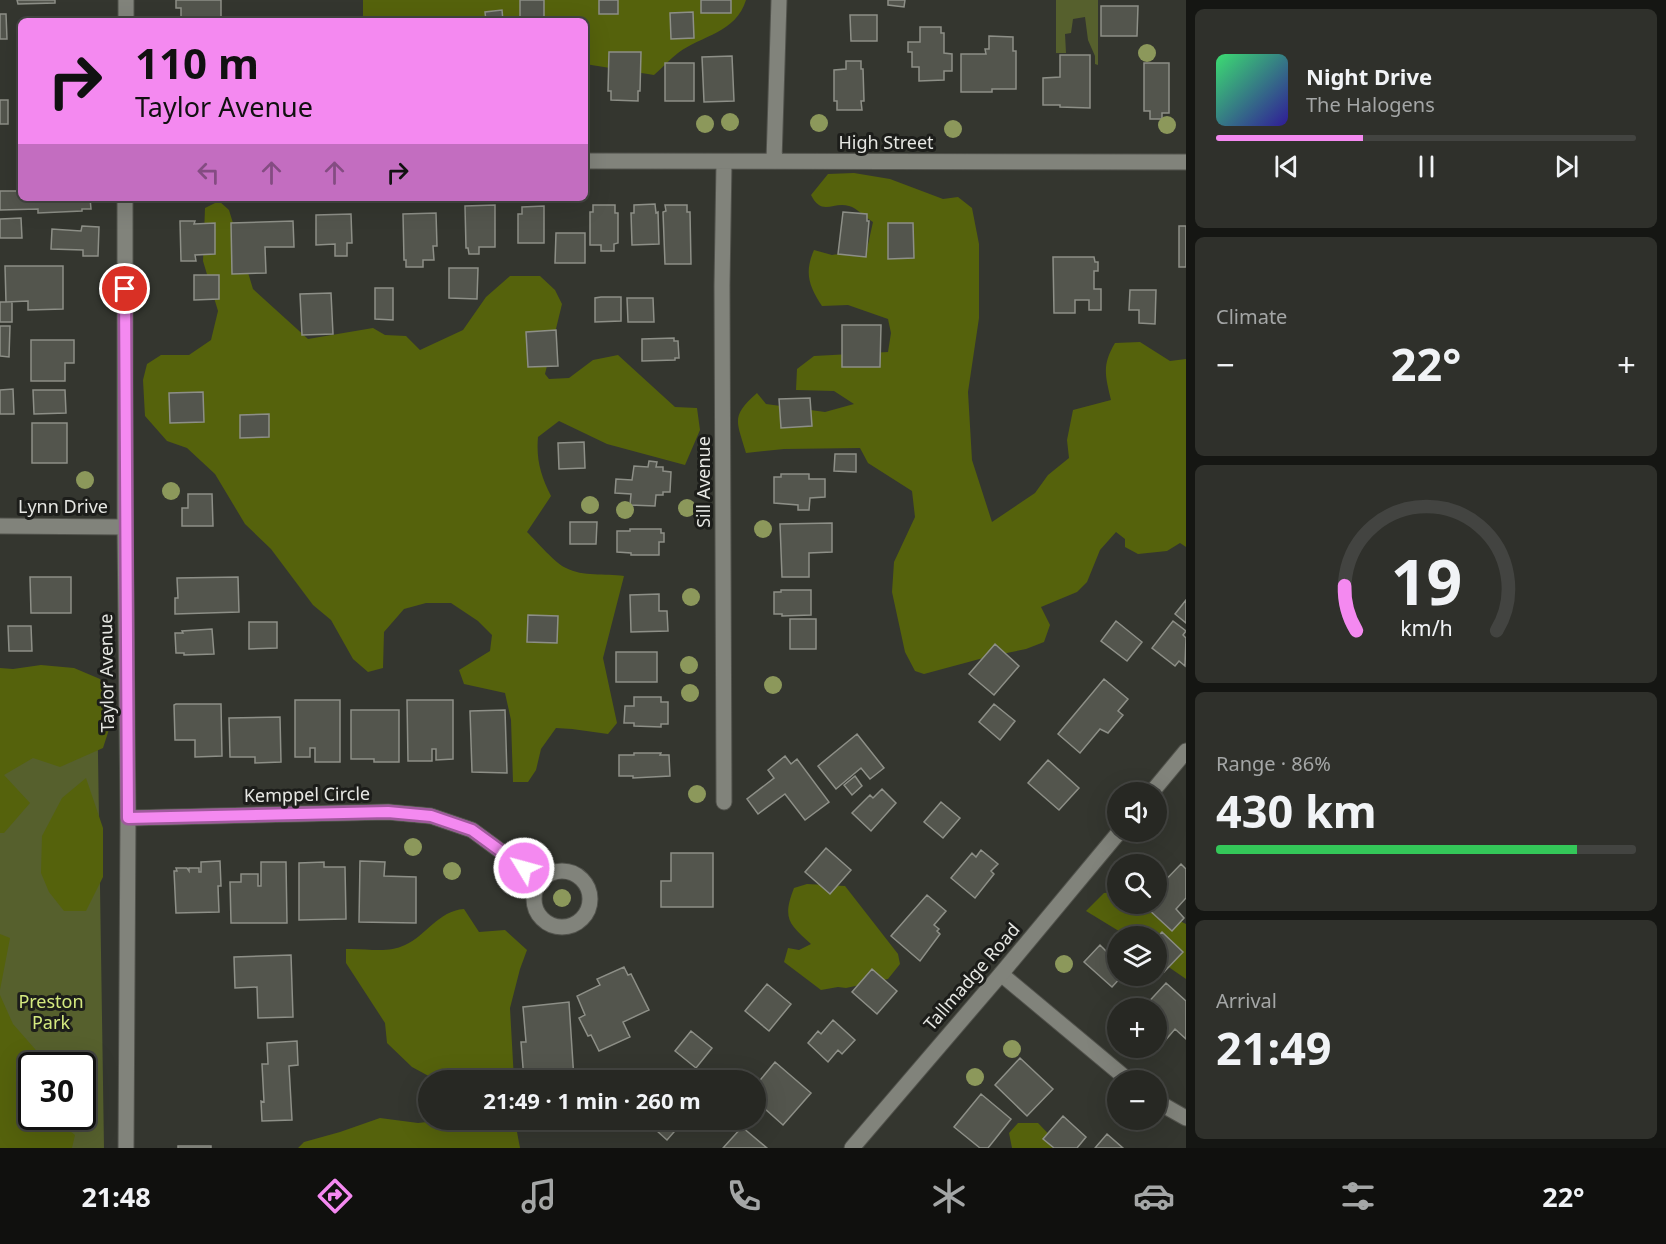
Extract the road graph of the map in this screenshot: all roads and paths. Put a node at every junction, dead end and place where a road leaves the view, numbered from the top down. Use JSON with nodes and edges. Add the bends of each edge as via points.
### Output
{"nodes":[{"id":1,"x":126,"y":0,"type":"edge"},
{"id":2,"x":779,"y":0,"type":"edge"},
{"id":3,"x":126,"y":18,"type":"edge"},
{"id":4,"x":588,"y":161,"type":"edge"},
{"id":5,"x":774,"y":161,"type":"junction"},
{"id":6,"x":724,"y":162,"type":"junction"},
{"id":7,"x":1186,"y":162,"type":"edge"},
{"id":8,"x":125,"y":201,"type":"edge"},
{"id":9,"x":0,"y":526,"type":"edge"},
{"id":10,"x":125,"y":527,"type":"junction"},
{"id":11,"x":1186,"y":751,"type":"edge"},
{"id":12,"x":1160,"y":782,"type":"edge"},
{"id":13,"x":724,"y":802,"type":"dead end"},
{"id":14,"x":128,"y":818,"type":"junction"},
{"id":15,"x":1111,"y":842,"type":"edge"},
{"id":16,"x":540,"y":880,"type":"dead end"},
{"id":17,"x":1001,"y":975,"type":"junction"},
{"id":18,"x":1116,"y":1070,"type":"edge"},
{"id":19,"x":1167,"y":1107,"type":"edge"},
{"id":20,"x":1186,"y":1118,"type":"edge"},
{"id":21,"x":126,"y":1148,"type":"edge"},
{"id":22,"x":852,"y":1148,"type":"edge"}],
"edges":[{"from":1,"to":3,"type":"street"},
{"from":2,"to":5,"type":"street"},
{"from":4,"to":6,"type":"street","name":"High Street"},
{"from":5,"to":6,"type":"street","name":"High Street"},
{"from":5,"to":7,"type":"street","name":"High Street"},
{"from":6,"to":13,"type":"street","name":"Sill Avenue"},
{"from":8,"to":10,"type":"street","name":"Taylor Avenue"},
{"from":9,"to":10,"type":"street","name":"Lynn Drive"},
{"from":10,"to":14,"type":"street","name":"Taylor Avenue"},
{"from":11,"to":12,"type":"street"},
{"from":14,"to":16,"type":"street","name":"Kemppel Circle","via":[[388,812],[431,816],[472,830]]},
{"from":14,"to":21,"type":"street","name":"Taylor Avenue"},
{"from":15,"to":17,"type":"street","name":"Tallmadge Road"},
{"from":17,"to":18,"type":"street"},
{"from":17,"to":22,"type":"street","name":"Tallmadge Road"},
{"from":19,"to":20,"type":"street"}]}
